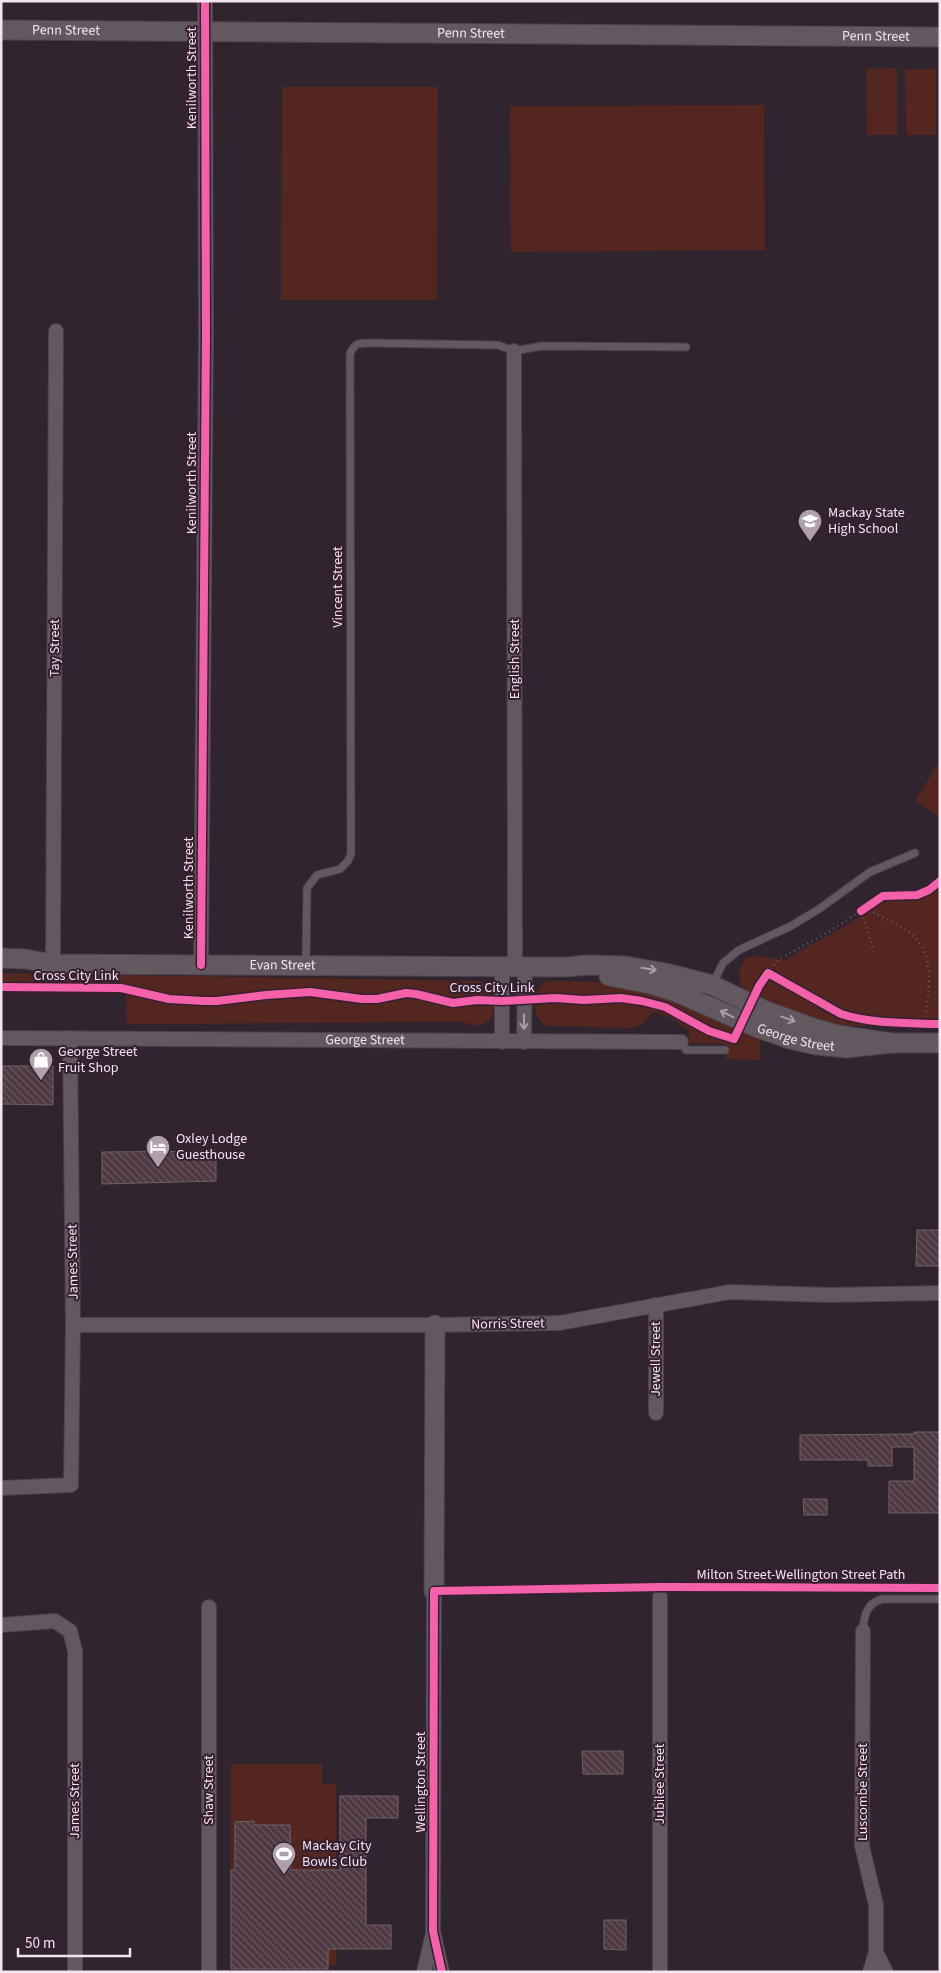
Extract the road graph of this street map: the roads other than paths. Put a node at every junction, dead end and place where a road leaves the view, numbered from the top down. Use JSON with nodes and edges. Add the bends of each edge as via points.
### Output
{"nodes":[{"id":1,"x":204,"y":1,"type":"edge"},
{"id":2,"x":1,"y":30,"type":"edge"},
{"id":3,"x":204,"y":32,"type":"junction"},
{"id":4,"x":940,"y":37,"type":"edge"},
{"id":5,"x":56,"y":331,"type":"dead end"},
{"id":6,"x":686,"y":347,"type":"dead end"},
{"id":7,"x":514,"y":351,"type":"junction"},
{"id":8,"x":914,"y":853,"type":"dead end"},
{"id":9,"x":1,"y":958,"type":"edge"},
{"id":10,"x":52,"y":964,"type":"junction"},
{"id":11,"x":201,"y":965,"type":"junction"},
{"id":12,"x":306,"y":966,"type":"junction"},
{"id":13,"x":514,"y":967,"type":"junction"},
{"id":14,"x":566,"y":968,"type":"junction"},
{"id":15,"x":712,"y":986,"type":"junction"},
{"id":16,"x":704,"y":1003,"type":"junction"},
{"id":17,"x":1,"y":1038,"type":"edge"},
{"id":18,"x":70,"y":1038,"type":"junction"},
{"id":19,"x":502,"y":1042,"type":"junction"},
{"id":20,"x":524,"y":1042,"type":"junction"},
{"id":21,"x":681,"y":1042,"type":"joint"},
{"id":22,"x":892,"y":1043,"type":"junction"},
{"id":23,"x":940,"y":1043,"type":"edge"},
{"id":24,"x":725,"y":1050,"type":"dead end"},
{"id":25,"x":940,"y":1293,"type":"edge"},
{"id":26,"x":656,"y":1305,"type":"junction"},
{"id":27,"x":74,"y":1325,"type":"junction"},
{"id":28,"x":436,"y":1325,"type":"junction"},
{"id":29,"x":656,"y":1413,"type":"dead end"},
{"id":30,"x":1,"y":1488,"type":"edge"},
{"id":31,"x":434,"y":1591,"type":"joint"},
{"id":32,"x":660,"y":1597,"type":"dead end"},
{"id":33,"x":940,"y":1599,"type":"edge"},
{"id":34,"x":209,"y":1608,"type":"dead end"},
{"id":35,"x":1,"y":1624,"type":"edge"},
{"id":36,"x":863,"y":1631,"type":"joint"},
{"id":37,"x":433,"y":1932,"type":"junction"},
{"id":38,"x":876,"y":1952,"type":"junction"},
{"id":39,"x":75,"y":1972,"type":"edge"},
{"id":40,"x":209,"y":1972,"type":"edge"},
{"id":41,"x":424,"y":1972,"type":"edge"},
{"id":42,"x":442,"y":1972,"type":"edge"},
{"id":43,"x":660,"y":1972,"type":"edge"},
{"id":44,"x":870,"y":1972,"type":"edge"},
{"id":45,"x":886,"y":1972,"type":"edge"}],
"edges":[{"from":1,"to":3,"type":"street","name":"Kenilworth Street"},
{"from":2,"to":3,"type":"street","name":"Penn Street"},
{"from":3,"to":4,"type":"street","name":"Penn Street"},
{"from":3,"to":11,"type":"street","name":"Kenilworth Street","via":[[206,334]]},
{"from":5,"to":10,"type":"street","name":"Tay Street"},
{"from":6,"to":7,"type":"lane","via":[[542,346]]},
{"from":7,"to":12,"type":"lane","name":"Vincent Street","via":[[498,345],[359,343],[350,354],[351,854],[340,869],[317,875],[307,888]]},
{"from":7,"to":13,"type":"street","name":"English Street"},
{"from":8,"to":15,"type":"lane","via":[[870,872],[819,909],[739,950],[723,963]]},
{"from":9,"to":10,"type":"street","name":"Evan Street"},
{"from":10,"to":11,"type":"street","name":"Evan Street"},
{"from":11,"to":12,"type":"street","name":"Evan Street"},
{"from":12,"to":13,"type":"street","name":"Evan Street"},
{"from":13,"to":14,"type":"street","name":"Evan Street"},
{"from":13,"to":19,"type":"street"},
{"from":13,"to":20,"type":"street","one_way":true},
{"from":14,"to":15,"type":"street","name":"Evan Street","one_way":true,"via":[[626,966],[666,972]]},
{"from":14,"to":16,"type":"street","name":"Evan Street","via":[[650,984]]},
{"from":15,"to":16,"type":"street"},
{"from":15,"to":22,"type":"street","name":"George Street","one_way":true,"via":[[816,1029]]},
{"from":22,"to":16,"type":"street","name":"George Street","one_way":true,"via":[[846,1048],[816,1045],[758,1028]]},
{"from":17,"to":18,"type":"street","name":"George Street"},
{"from":18,"to":19,"type":"street","name":"George Street"},
{"from":18,"to":27,"type":"street","name":"James Street"},
{"from":19,"to":20,"type":"street","name":"George Street"},
{"from":20,"to":21,"type":"street","name":"George Street"},
{"from":21,"to":24,"type":"lane","name":"George Street","via":[[686,1050]]},
{"from":22,"to":23,"type":"street","name":"George Street"},
{"from":25,"to":26,"type":"street","name":"Norris Street","via":[[730,1292]]},
{"from":26,"to":28,"type":"street","name":"Norris Street","via":[[559,1323]]},
{"from":26,"to":29,"type":"street","name":"Jewell Street"},
{"from":27,"to":28,"type":"street","name":"Norris Street"},
{"from":27,"to":30,"type":"street","name":"James Street","via":[[71,1485]]},
{"from":28,"to":31,"type":"street","name":"Wellington Street"},
{"from":31,"to":37,"type":"street","name":"Wellington Street"},
{"from":32,"to":43,"type":"street","name":"Jubilee Street"},
{"from":33,"to":36,"type":"lane","via":[[877,1600],[864,1616]]},
{"from":34,"to":40,"type":"street","name":"Shaw Street"},
{"from":35,"to":39,"type":"street","name":"James Street","via":[[55,1621],[70,1631],[75,1651]]},
{"from":36,"to":38,"type":"street","name":"Luscombe Street","via":[[862,1846],[876,1904]]},
{"from":37,"to":41,"type":"street","name":"Wellington Street"},
{"from":37,"to":42,"type":"street","name":"Wellington Street"},
{"from":38,"to":44,"type":"street","name":"Luscombe Street"},
{"from":38,"to":45,"type":"street","name":"Luscombe Street"}]}
